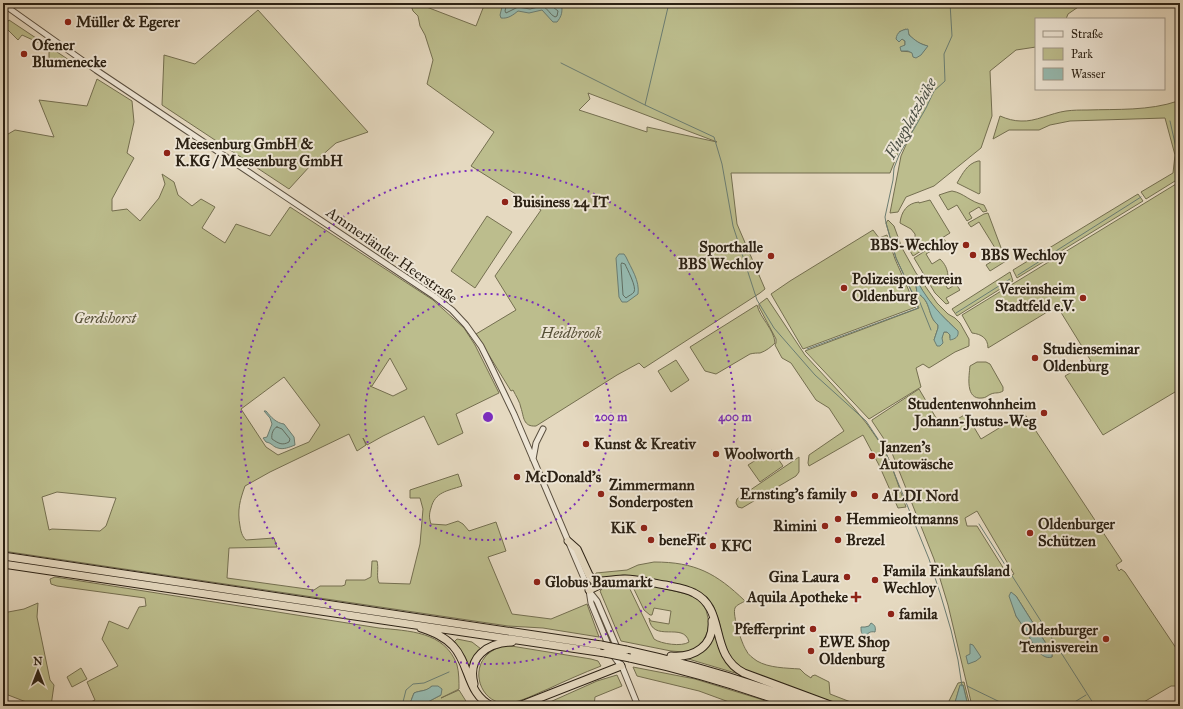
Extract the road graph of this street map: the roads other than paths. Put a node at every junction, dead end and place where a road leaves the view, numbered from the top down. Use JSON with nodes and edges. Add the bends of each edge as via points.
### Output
{"nodes":[{"id":1,"x":3,"y":4,"type":"edge"},
{"id":2,"x":543,"y":429,"type":"dead end"},
{"id":3,"x":533,"y":459,"type":"junction"},
{"id":4,"x":568,"y":541,"type":"junction"},
{"id":5,"x":3,"y":556,"type":"edge"},
{"id":6,"x":3,"y":564,"type":"edge"},
{"id":7,"x":39,"y":565,"type":"junction"},
{"id":8,"x":52,"y":567,"type":"junction"},
{"id":9,"x":610,"y":580,"type":"junction"},
{"id":10,"x":589,"y":590,"type":"junction"},
{"id":11,"x":713,"y":617,"type":"junction"},
{"id":12,"x":409,"y":623,"type":"junction"},
{"id":13,"x":529,"y":641,"type":"junction"},
{"id":14,"x":656,"y":656,"type":"junction"},
{"id":15,"x":621,"y":666,"type":"junction"},
{"id":16,"x":478,"y":696,"type":"junction"},
{"id":17,"x":492,"y":706,"type":"edge"},
{"id":18,"x":519,"y":706,"type":"edge"},
{"id":19,"x":638,"y":706,"type":"edge"},
{"id":20,"x":793,"y":706,"type":"edge"},
{"id":21,"x":813,"y":706,"type":"edge"},
{"id":22,"x":833,"y":706,"type":"edge"}],
"edges":[{"from":1,"to":3,"type":"street","name":"Ammerländer Heerstraße","via":[[452,310],[484,352]]},
{"from":2,"to":3,"type":"street","via":[[536,443]]},
{"from":3,"to":4,"type":"street","name":"Ammerländer Heerstraße"},
{"from":4,"to":9,"type":"highway","via":[[577,549],[591,579]]},
{"from":4,"to":10,"type":"street","name":"Ammerländer Heerstraße"},
{"from":5,"to":7,"type":"highway"},
{"from":6,"to":7,"type":"highway"},
{"from":7,"to":8,"type":"highway"},
{"from":8,"to":12,"type":"highway"},
{"from":8,"to":14,"type":"highway","bridge":true,"via":[[537,634]]},
{"from":9,"to":10,"type":"highway"},
{"from":9,"to":11,"type":"highway","via":[[630,579],[690,591],[703,599]]},
{"from":10,"to":15,"type":"street","name":"Ammerländer Heerstraße","via":[[597,601],[618,650]]},
{"from":11,"to":14,"type":"highway","via":[[710,637],[698,651],[684,656]]},
{"from":11,"to":22,"type":"highway","via":[[725,655],[738,670]]},
{"from":12,"to":13,"type":"highway"},
{"from":12,"to":16,"type":"highway","via":[[452,644],[460,655]]},
{"from":13,"to":16,"type":"highway","via":[[494,644],[481,653],[473,667],[473,682]]},
{"from":13,"to":20,"type":"highway","bridge":true,"via":[[605,653],[675,668]]},
{"from":14,"to":21,"type":"highway","via":[[740,680]]},
{"from":15,"to":18,"type":"highway"},
{"from":15,"to":19,"type":"street","name":"Ammerländer Heerstraße"},
{"from":16,"to":17,"type":"highway"}]}
